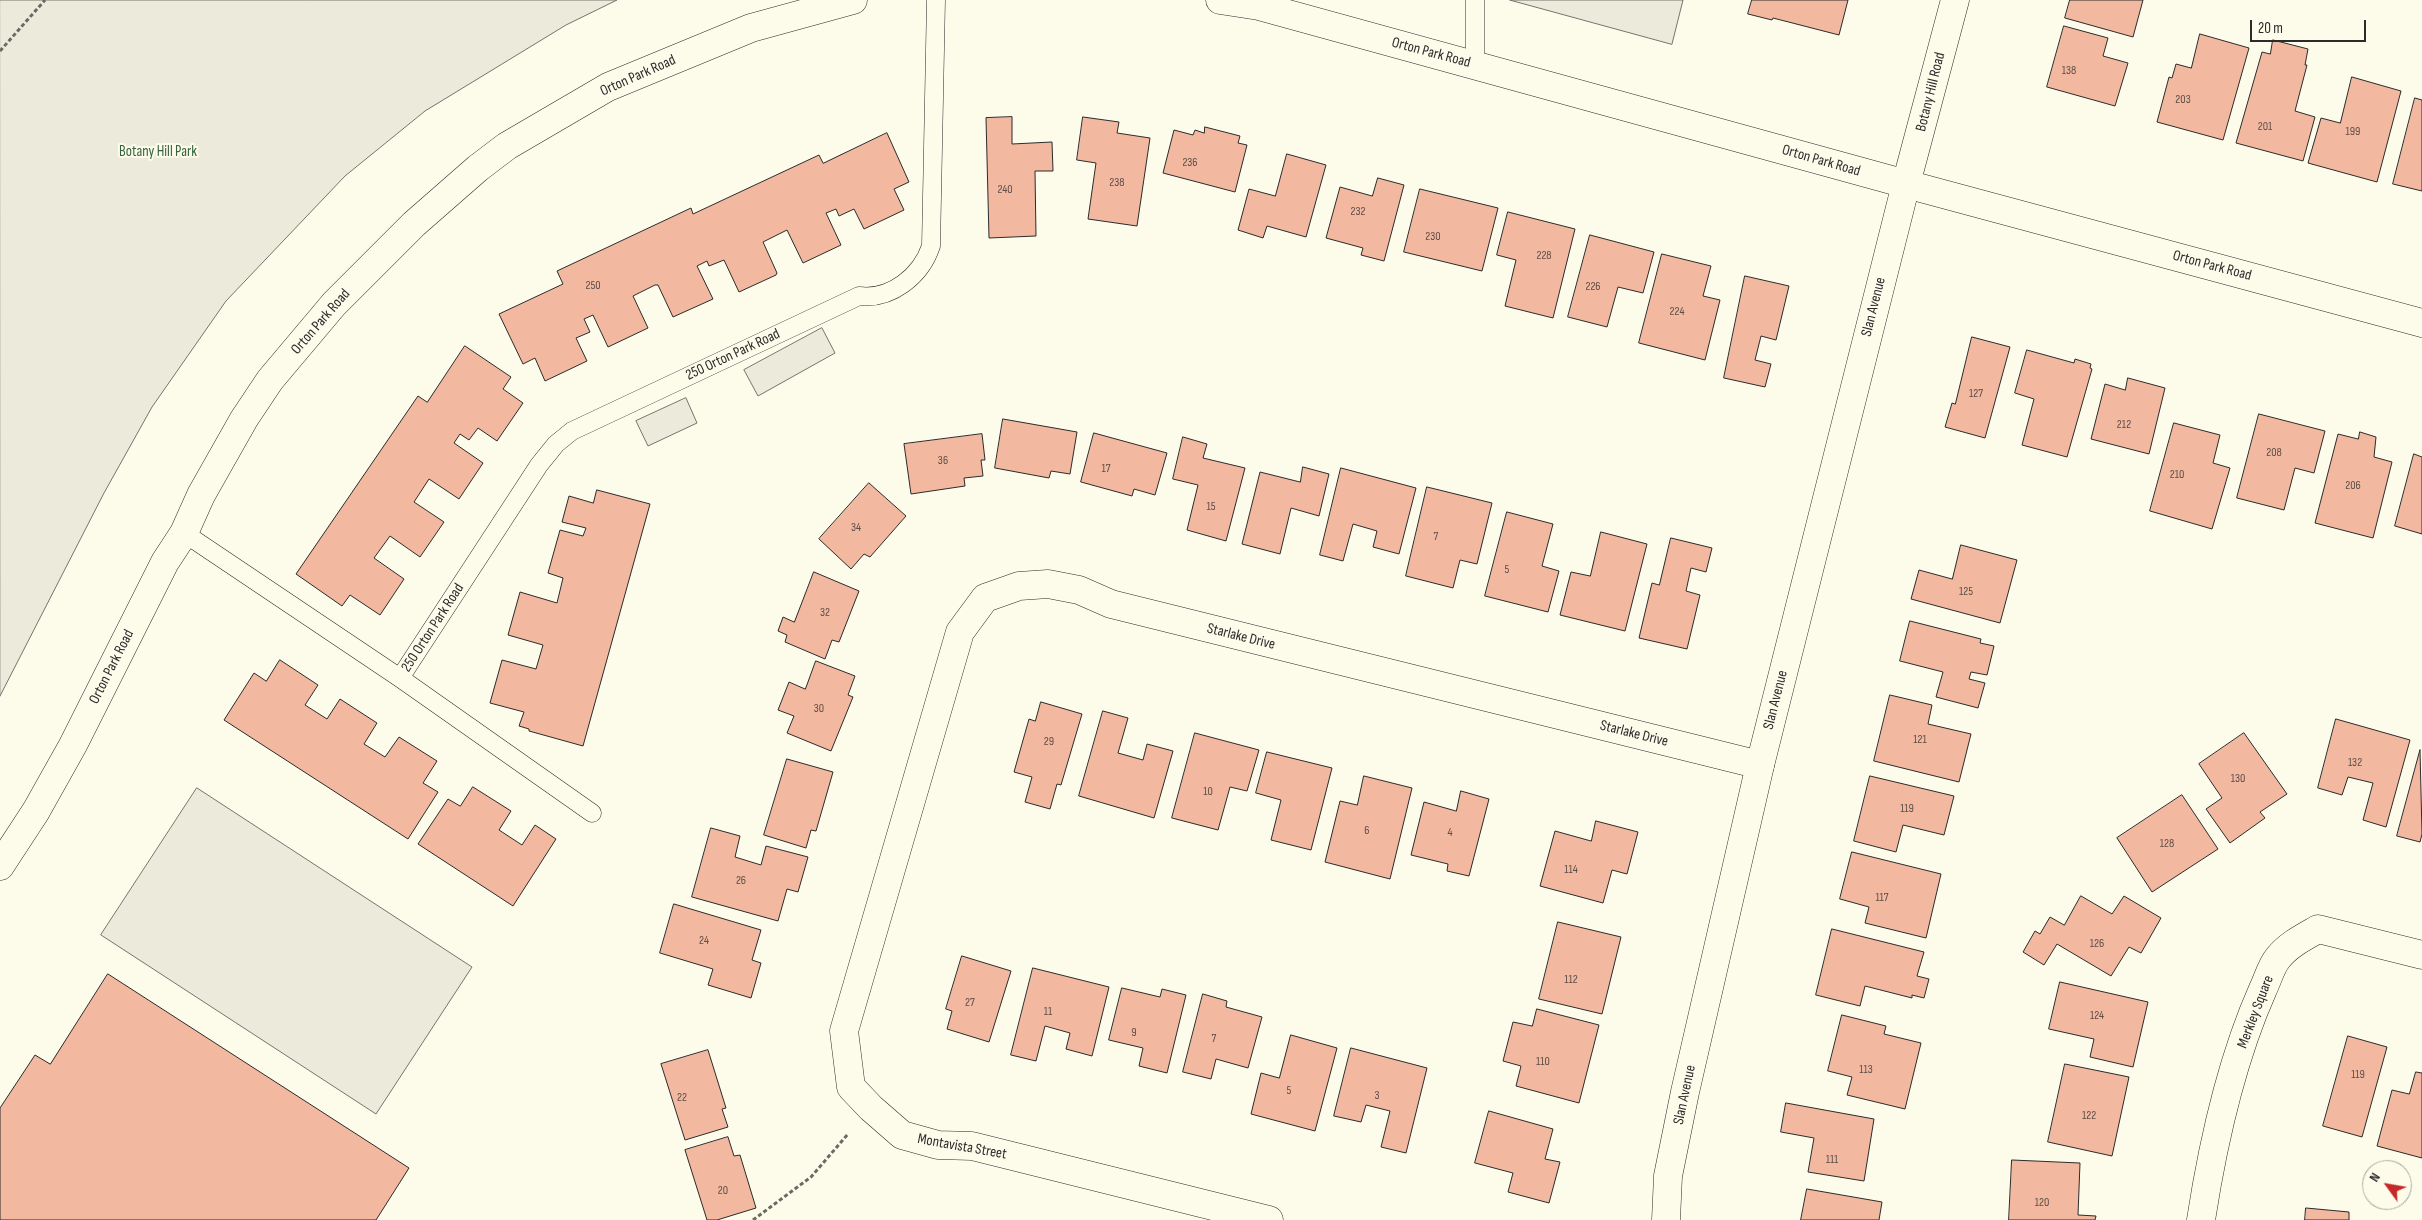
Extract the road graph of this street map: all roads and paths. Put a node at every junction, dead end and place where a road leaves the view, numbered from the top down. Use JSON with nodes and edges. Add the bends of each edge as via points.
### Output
{"nodes":[{"id":1,"x":45,"y":0,"type":"edge"},
{"id":2,"x":853,"y":0,"type":"edge"},
{"id":3,"x":936,"y":0,"type":"edge"},
{"id":4,"x":1220,"y":0,"type":"edge"},
{"id":5,"x":1475,"y":0,"type":"edge"},
{"id":6,"x":1955,"y":0,"type":"edge"},
{"id":7,"x":0,"y":51,"type":"edge"},
{"id":8,"x":1475,"y":64,"type":"junction"},
{"id":9,"x":1906,"y":184,"type":"junction"},
{"id":10,"x":2422,"y":322,"type":"edge"},
{"id":11,"x":184,"y":533,"type":"junction"},
{"id":12,"x":400,"y":678,"type":"junction"},
{"id":13,"x":1760,"y":765,"type":"junction"},
{"id":14,"x":592,"y":813,"type":"dead end"},
{"id":15,"x":896,"y":850,"type":"joint"},
{"id":16,"x":0,"y":866,"type":"edge"},
{"id":17,"x":2422,"y":955,"type":"edge"},
{"id":18,"x":871,"y":1108,"type":"junction"},
{"id":19,"x":753,"y":1220,"type":"edge"},
{"id":20,"x":1269,"y":1220,"type":"edge"},
{"id":21,"x":1666,"y":1220,"type":"edge"},
{"id":22,"x":2201,"y":1220,"type":"edge"}],
"edges":[{"from":1,"to":7,"type":"path"},
{"from":2,"to":11,"type":"street","name":"Orton Park Road","via":[[751,28],[608,87],[507,146],[478,168],[414,224],[334,304],[270,380],[244,419]]},
{"from":3,"to":12,"type":"lane","name":"250 Orton Park Road","via":[[931,246],[919,270],[899,287],[880,295],[859,296],[572,431],[539,465]]},
{"from":4,"to":8,"type":"street","name":"Orton Park Road","via":[[1259,6]]},
{"from":5,"to":8,"type":"lane"},
{"from":6,"to":9,"type":"street","name":"Botany Hill Road"},
{"from":8,"to":9,"type":"street","name":"Orton Park Road"},
{"from":9,"to":10,"type":"street","name":"Orton Park Road"},
{"from":9,"to":13,"type":"street","name":"Slan Avenue"},
{"from":11,"to":12,"type":"lane","name":"250 Orton Park Road"},
{"from":11,"to":16,"type":"street","name":"Orton Park Road","via":[[165,562],[58,772]]},
{"from":12,"to":14,"type":"lane","name":"250 Orton Park Road"},
{"from":13,"to":15,"type":"street","name":"Starlake Drive","via":[[1111,604],[1079,590],[1048,584],[1019,586],[985,598],[960,632]]},
{"from":13,"to":21,"type":"street","name":"Slan Avenue","via":[[1685,1092],[1668,1176]]},
{"from":15,"to":18,"type":"street","name":"Montavista Street","via":[[844,1031],[851,1087]]},
{"from":17,"to":22,"type":"street","name":"Merkley Square","via":[[2318,929],[2295,942],[2277,958],[2240,1051]]},
{"from":18,"to":19,"type":"path","via":[[810,1177]]},
{"from":18,"to":20,"type":"street","name":"Montavista Street","via":[[902,1135],[938,1145],[972,1146]]}]}
